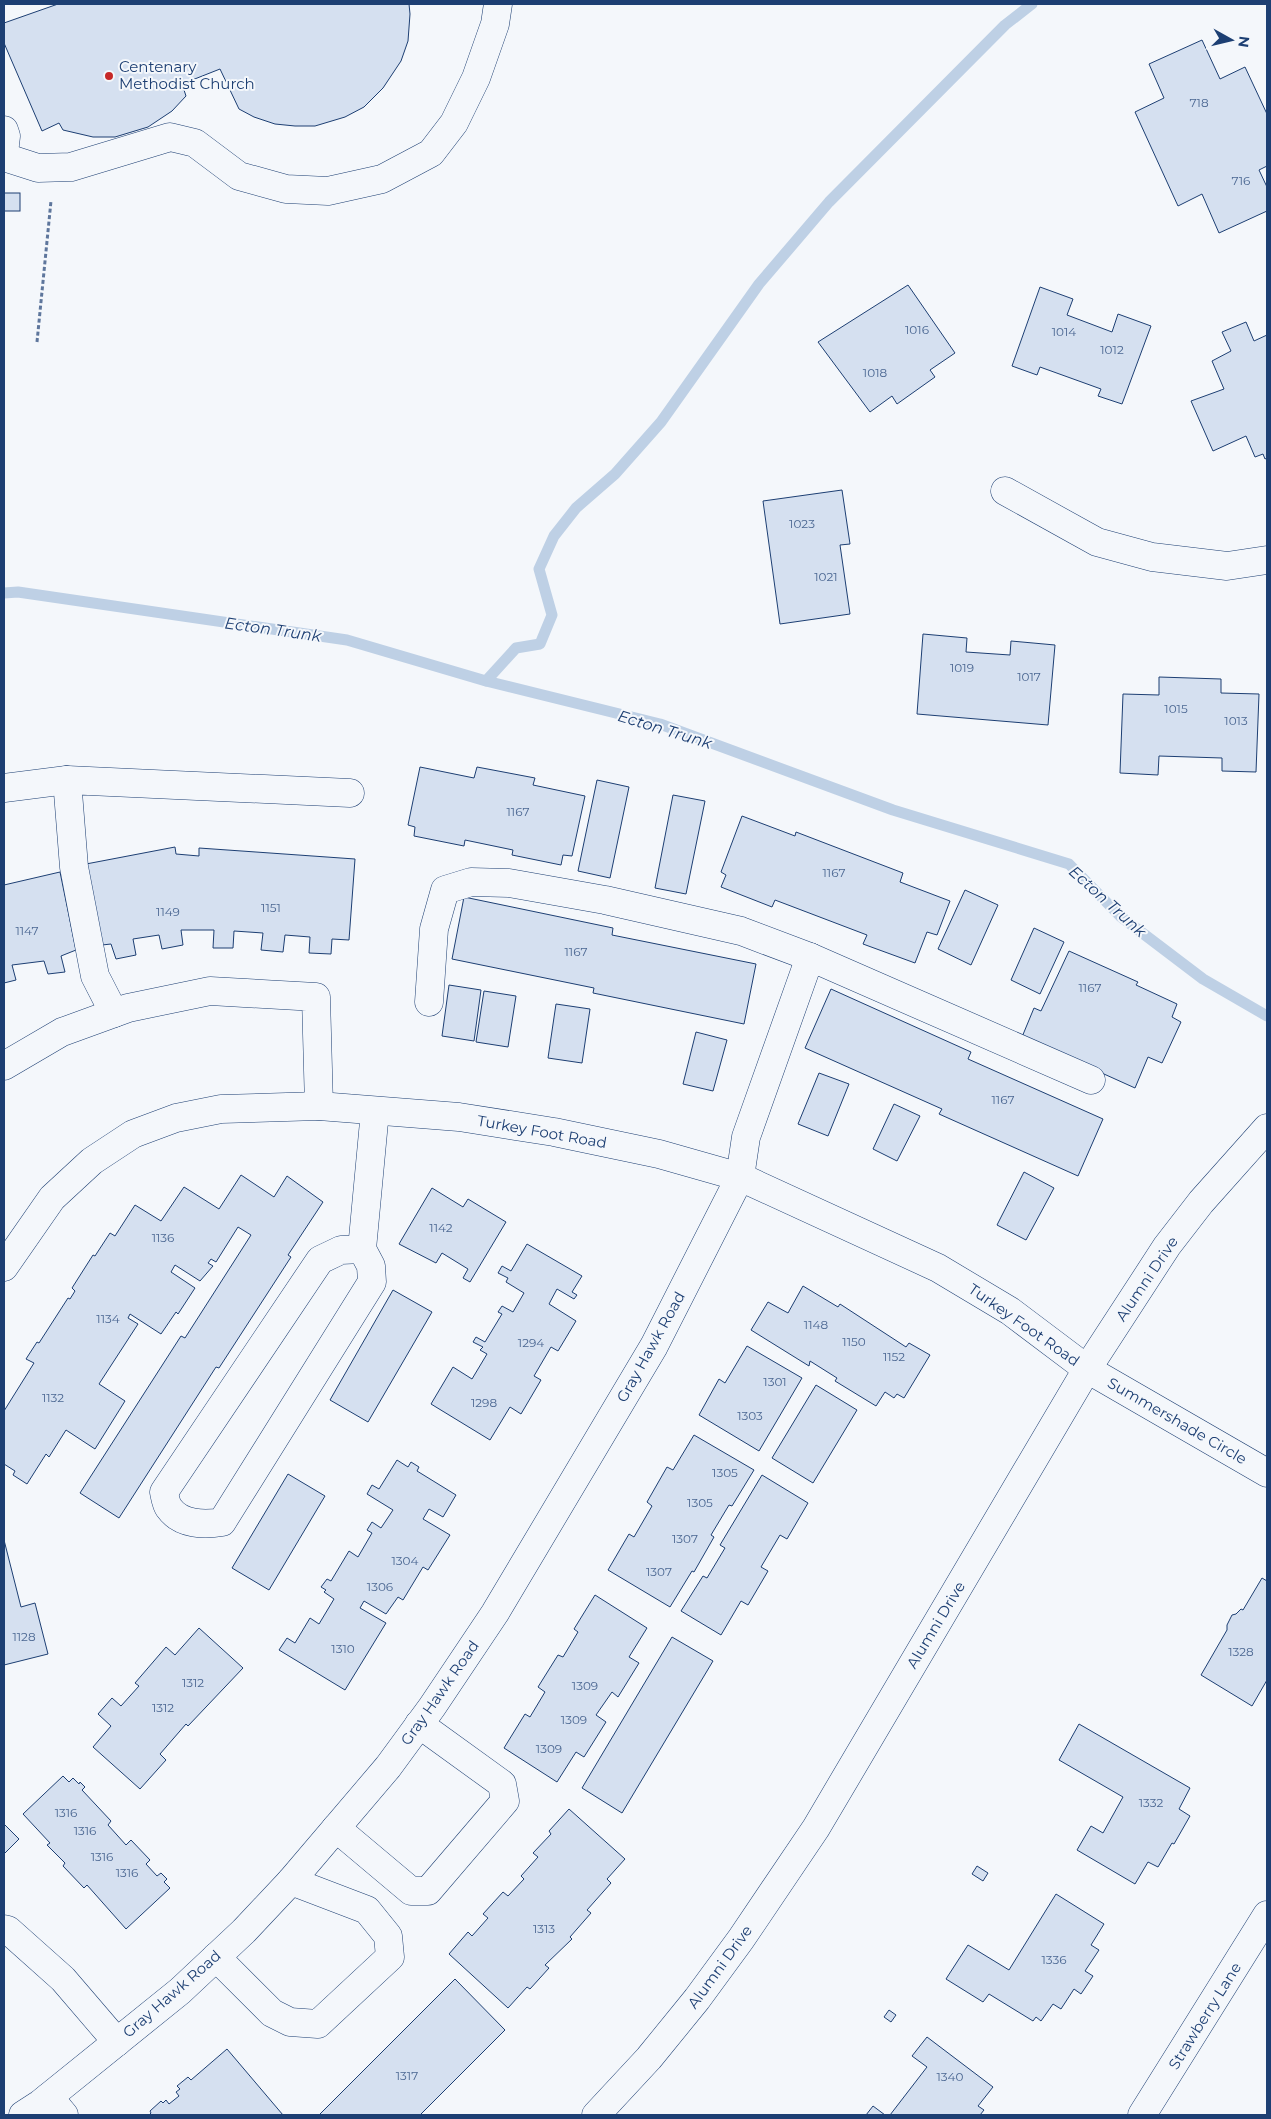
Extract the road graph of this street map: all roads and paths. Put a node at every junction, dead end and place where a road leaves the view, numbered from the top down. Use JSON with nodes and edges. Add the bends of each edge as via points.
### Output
{"nodes":[{"id":1,"x":501,"y":6,"type":"edge"},
{"id":2,"x":4,"y":130,"type":"edge"},
{"id":3,"x":4,"y":155,"type":"edge"},
{"id":4,"x":49,"y":211,"type":"dead end"},
{"id":5,"x":37,"y":342,"type":"dead end"},
{"id":6,"x":1006,"y":491,"type":"dead end"},
{"id":7,"x":1267,"y":560,"type":"edge"},
{"id":8,"x":67,"y":780,"type":"junction"},
{"id":9,"x":4,"y":788,"type":"edge"},
{"id":10,"x":350,"y":793,"type":"dead end"},
{"id":11,"x":810,"y":957,"type":"junction"},
{"id":12,"x":429,"y":1002,"type":"dead end"},
{"id":13,"x":114,"y":1013,"type":"junction"},
{"id":14,"x":4,"y":1066,"type":"edge"},
{"id":15,"x":1092,"y":1080,"type":"dead end"},
{"id":16,"x":319,"y":1106,"type":"junction"},
{"id":17,"x":376,"y":1111,"type":"junction"},
{"id":18,"x":1267,"y":1128,"type":"edge"},
{"id":19,"x":740,"y":1177,"type":"junction"},
{"id":20,"x":362,"y":1248,"type":"junction"},
{"id":21,"x":6,"y":1258,"type":"edge"},
{"id":22,"x":1087,"y":1369,"type":"junction"},
{"id":23,"x":1267,"y":1473,"type":"edge"},
{"id":24,"x":420,"y":1724,"type":"junction"},
{"id":25,"x":336,"y":1828,"type":"junction"},
{"id":26,"x":291,"y":1881,"type":"junction"},
{"id":27,"x":1267,"y":1915,"type":"edge"},
{"id":28,"x":4,"y":1929,"type":"edge"},
{"id":29,"x":216,"y":1957,"type":"junction"},
{"id":30,"x":117,"y":2042,"type":"junction"},
{"id":31,"x":56,"y":2106,"type":"edge"},
{"id":32,"x":23,"y":2115,"type":"edge"},
{"id":33,"x":596,"y":2115,"type":"edge"},
{"id":34,"x":1142,"y":2115,"type":"edge"}],
"edges":[{"from":1,"to":3,"type":"street","via":[[476,78],[454,123],[431,153],[382,179],[328,191],[286,189],[240,176],[195,143],[170,137],[71,167],[38,168]]},
{"from":2,"to":3,"type":"street"},
{"from":4,"to":5,"type":"path"},
{"from":6,"to":7,"type":"street","via":[[1097,542],[1152,557],[1227,566]]},
{"from":8,"to":9,"type":"street"},
{"from":8,"to":10,"type":"street"},
{"from":8,"to":13,"type":"street","via":[[77,885],[96,976]]},
{"from":11,"to":12,"type":"street","via":[[741,931],[605,900],[509,882],[471,882],[445,890],[434,929]]},
{"from":11,"to":15,"type":"street"},
{"from":11,"to":19,"type":"street","name":"Gray Hawk Road","via":[[746,1137]]},
{"from":13,"to":14,"type":"street","via":[[62,1032]]},
{"from":13,"to":16,"type":"street","via":[[210,991],[316,997]]},
{"from":16,"to":17,"type":"street","name":"Turkey Foot Road"},
{"from":16,"to":21,"type":"street","name":"Turkey Foot Road","via":[[222,1109],[176,1118],[133,1134],[92,1161],[52,1198]]},
{"from":17,"to":19,"type":"street","name":"Turkey Foot Road","via":[[459,1117],[554,1132],[660,1154]]},
{"from":17,"to":20,"type":"street"},
{"from":18,"to":22,"type":"street","name":"Alumni Drive","via":[[1201,1202],[1167,1246]]},
{"from":19,"to":22,"type":"street","name":"Turkey Foot Road","via":[[938,1268],[1010,1312]]},
{"from":19,"to":24,"type":"street","name":"Gray Hawk Road","via":[[654,1346],[495,1613]]},
{"from":20,"to":20,"type":"street","via":[[371,1266],[372,1282],[222,1522],[205,1525],[182,1519],[169,1508],[164,1492],[320,1260],[341,1250]]},
{"from":22,"to":23,"type":"street","name":"Summershade Circle"},
{"from":22,"to":33,"type":"street","name":"Alumni Drive","via":[[810,1836],[697,1999],[649,2058]]},
{"from":24,"to":25,"type":"street","name":"Gray Hawk Road"},
{"from":24,"to":25,"type":"street","via":[[502,1784],[505,1801],[428,1891],[411,1891]]},
{"from":25,"to":26,"type":"street","name":"Gray Hawk Road"},
{"from":26,"to":29,"type":"street","name":"Gray Hawk Road"},
{"from":26,"to":29,"type":"street","via":[[368,1910],[388,1936],[390,1956],[318,2024],[290,2022],[272,2013]]},
{"from":27,"to":34,"type":"street","name":"Strawberry Lane"},
{"from":28,"to":30,"type":"street","via":[[63,1979]]},
{"from":29,"to":30,"type":"street","name":"Gray Hawk Road"},
{"from":30,"to":31,"type":"street","name":"Gray Hawk Road"},
{"from":31,"to":32,"type":"street","name":"Gray Hawk Road"}]}
